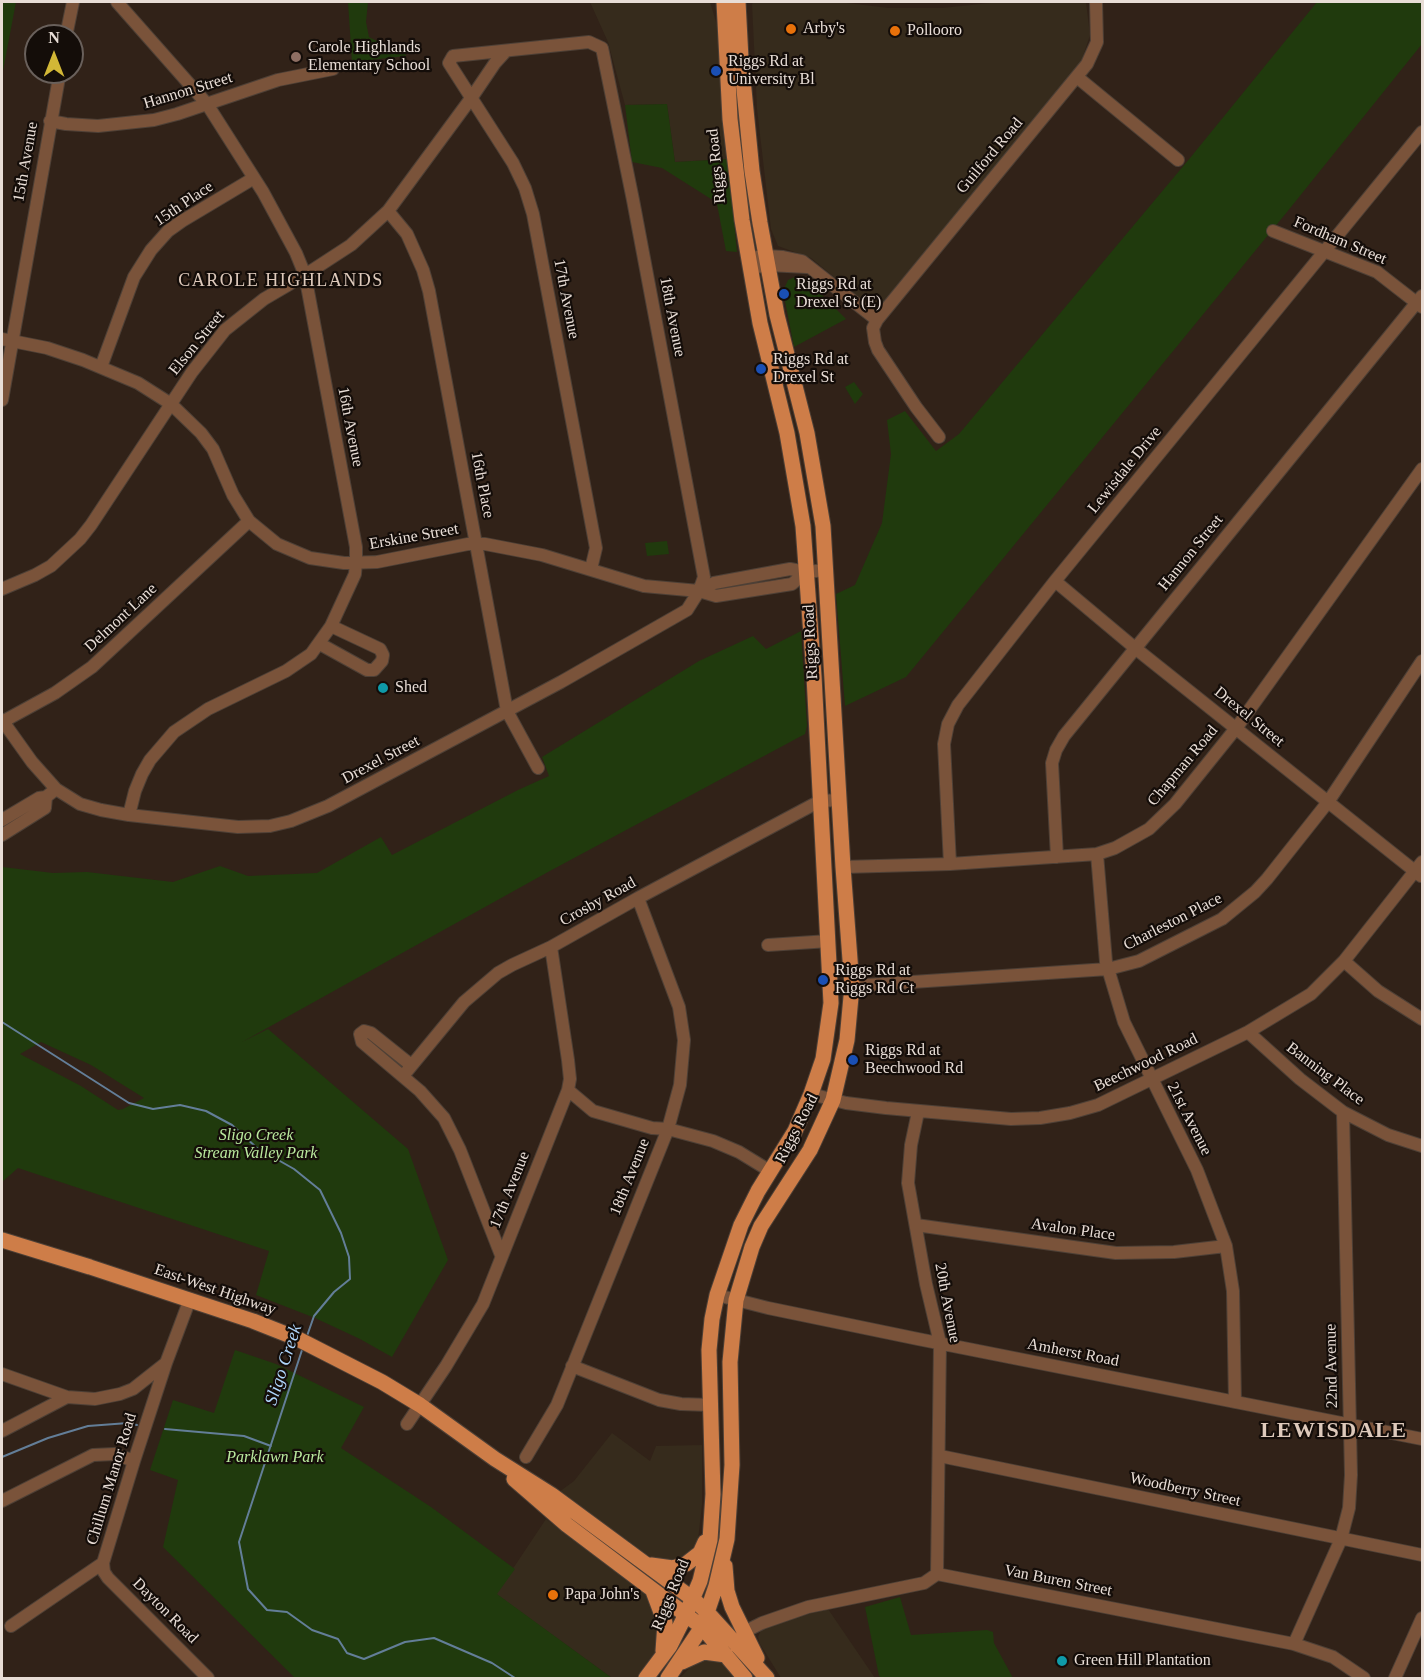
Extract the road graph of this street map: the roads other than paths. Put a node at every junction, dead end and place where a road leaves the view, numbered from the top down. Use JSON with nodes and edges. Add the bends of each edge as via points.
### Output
{"nodes":[{"id":1,"x":73,"y":2,"type":"edge"},
{"id":2,"x":117,"y":2,"type":"edge"},
{"id":3,"x":717,"y":2,"type":"edge"},
{"id":4,"x":724,"y":2,"type":"edge"},
{"id":5,"x":738,"y":2,"type":"edge"},
{"id":6,"x":745,"y":2,"type":"edge"},
{"id":7,"x":1096,"y":2,"type":"edge"},
{"id":8,"x":739,"y":20,"type":"junction"},
{"id":9,"x":68,"y":24,"type":"edge"},
{"id":10,"x":726,"y":34,"type":"junction"},
{"id":11,"x":506,"y":51,"type":"junction"},
{"id":12,"x":333,"y":69,"type":"dead end"},
{"id":13,"x":1077,"y":77,"type":"junction"},
{"id":14,"x":58,"y":84,"type":"edge"},
{"id":15,"x":472,"y":97,"type":"junction"},
{"id":16,"x":207,"y":104,"type":"junction"},
{"id":17,"x":50,"y":121,"type":"junction"},
{"id":18,"x":1422,"y":132,"type":"edge"},
{"id":19,"x":1178,"y":160,"type":"dead end"},
{"id":20,"x":254,"y":178,"type":"junction"},
{"id":21,"x":388,"y":211,"type":"junction"},
{"id":22,"x":1273,"y":231,"type":"dead end"},
{"id":23,"x":1323,"y":251,"type":"junction"},
{"id":24,"x":767,"y":260,"type":"junction"},
{"id":25,"x":750,"y":263,"type":"junction"},
{"id":26,"x":305,"y":275,"type":"junction"},
{"id":27,"x":1421,"y":302,"type":"edge"},
{"id":28,"x":877,"y":320,"type":"junction"},
{"id":29,"x":7,"y":339,"type":"edge"},
{"id":30,"x":101,"y":367,"type":"junction"},
{"id":31,"x":2,"y":400,"type":"edge"},
{"id":32,"x":171,"y":404,"type":"junction"},
{"id":33,"x":939,"y":437,"type":"dead end"},
{"id":34,"x":1422,"y":469,"type":"edge"},
{"id":35,"x":249,"y":521,"type":"junction"},
{"id":36,"x":476,"y":543,"type":"junction"},
{"id":37,"x":356,"y":562,"type":"junction"},
{"id":38,"x":591,"y":569,"type":"junction"},
{"id":39,"x":826,"y":570,"type":"junction"},
{"id":40,"x":806,"y":572,"type":"junction"},
{"id":41,"x":1055,"y":581,"type":"junction"},
{"id":42,"x":2,"y":589,"type":"edge"},
{"id":43,"x":699,"y":591,"type":"junction"},
{"id":44,"x":331,"y":626,"type":"junction"},
{"id":45,"x":320,"y":644,"type":"junction"},
{"id":46,"x":1135,"y":648,"type":"junction"},
{"id":47,"x":1422,"y":661,"type":"edge"},
{"id":48,"x":507,"y":711,"type":"junction"},
{"id":49,"x":2,"y":721,"type":"edge"},
{"id":50,"x":1237,"y":727,"type":"junction"},
{"id":51,"x":538,"y":768,"type":"dead end"},
{"id":52,"x":51,"y":793,"type":"junction"},
{"id":53,"x":838,"y":800,"type":"junction"},
{"id":54,"x":820,"y":801,"type":"junction"},
{"id":55,"x":1328,"y":802,"type":"junction"},
{"id":56,"x":129,"y":815,"type":"junction"},
{"id":57,"x":2,"y":820,"type":"edge"},
{"id":58,"x":2,"y":835,"type":"edge"},
{"id":59,"x":1097,"y":854,"type":"junction"},
{"id":60,"x":1056,"y":857,"type":"junction"},
{"id":61,"x":950,"y":864,"type":"junction"},
{"id":62,"x":843,"y":867,"type":"junction"},
{"id":63,"x":1420,"y":870,"type":"edge"},
{"id":64,"x":638,"y":898,"type":"junction"},
{"id":65,"x":829,"y":941,"type":"junction"},
{"id":66,"x":768,"y":945,"type":"dead end"},
{"id":67,"x":551,"y":947,"type":"junction"},
{"id":68,"x":1344,"y":962,"type":"junction"},
{"id":69,"x":1108,"y":969,"type":"junction"},
{"id":70,"x":852,"y":986,"type":"junction"},
{"id":71,"x":1422,"y":1019,"type":"edge"},
{"id":72,"x":1248,"y":1032,"type":"junction"},
{"id":73,"x":411,"y":1065,"type":"junction"},
{"id":74,"x":403,"y":1076,"type":"junction"},
{"id":75,"x":1151,"y":1079,"type":"junction"},
{"id":76,"x":568,"y":1090,"type":"junction"},
{"id":77,"x":811,"y":1094,"type":"junction"},
{"id":78,"x":832,"y":1100,"type":"junction"},
{"id":79,"x":918,"y":1112,"type":"junction"},
{"id":80,"x":1343,"y":1112,"type":"junction"},
{"id":81,"x":668,"y":1129,"type":"junction"},
{"id":82,"x":1422,"y":1146,"type":"edge"},
{"id":83,"x":771,"y":1171,"type":"junction"},
{"id":84,"x":916,"y":1225,"type":"junction"},
{"id":85,"x":2,"y":1240,"type":"edge"},
{"id":86,"x":1226,"y":1246,"type":"junction"},
{"id":87,"x":501,"y":1255,"type":"junction"},
{"id":88,"x":717,"y":1295,"type":"junction"},
{"id":89,"x":190,"y":1299,"type":"junction"},
{"id":90,"x":736,"y":1300,"type":"junction"},
{"id":91,"x":940,"y":1343,"type":"junction"},
{"id":92,"x":166,"y":1363,"type":"junction"},
{"id":93,"x":572,"y":1366,"type":"junction"},
{"id":94,"x":2,"y":1374,"type":"edge"},
{"id":95,"x":67,"y":1397,"type":"junction"},
{"id":96,"x":1235,"y":1402,"type":"junction"},
{"id":97,"x":420,"y":1405,"type":"junction"},
{"id":98,"x":710,"y":1405,"type":"junction"},
{"id":99,"x":407,"y":1424,"type":"dead end"},
{"id":100,"x":1350,"y":1424,"type":"junction"},
{"id":101,"x":2,"y":1431,"type":"edge"},
{"id":102,"x":1422,"y":1439,"type":"edge"},
{"id":103,"x":940,"y":1456,"type":"junction"},
{"id":104,"x":526,"y":1457,"type":"dead end"},
{"id":105,"x":495,"y":1460,"type":"junction"},
{"id":106,"x":134,"y":1461,"type":"junction"},
{"id":107,"x":2,"y":1501,"type":"edge"},
{"id":108,"x":712,"y":1522,"type":"junction"},
{"id":109,"x":727,"y":1539,"type":"junction"},
{"id":110,"x":1341,"y":1539,"type":"junction"},
{"id":111,"x":1422,"y":1555,"type":"edge"},
{"id":112,"x":103,"y":1563,"type":"junction"},
{"id":113,"x":649,"y":1565,"type":"junction"},
{"id":114,"x":937,"y":1574,"type":"junction"},
{"id":115,"x":651,"y":1588,"type":"junction"},
{"id":116,"x":693,"y":1599,"type":"junction"},
{"id":117,"x":707,"y":1612,"type":"junction"},
{"id":118,"x":687,"y":1614,"type":"junction"},
{"id":119,"x":1422,"y":1618,"type":"edge"},
{"id":120,"x":10,"y":1626,"type":"dead end"},
{"id":121,"x":702,"y":1627,"type":"junction"},
{"id":122,"x":744,"y":1632,"type":"junction"},
{"id":123,"x":1294,"y":1644,"type":"junction"},
{"id":124,"x":726,"y":1655,"type":"junction"},
{"id":125,"x":662,"y":1657,"type":"junction"},
{"id":126,"x":679,"y":1664,"type":"junction"},
{"id":127,"x":208,"y":1678,"type":"edge"},
{"id":128,"x":646,"y":1678,"type":"edge"},
{"id":129,"x":668,"y":1678,"type":"edge"},
{"id":130,"x":745,"y":1678,"type":"edge"},
{"id":131,"x":768,"y":1678,"type":"edge"},
{"id":132,"x":1364,"y":1678,"type":"edge"},
{"id":133,"x":1395,"y":1678,"type":"edge"}],
"edges":[{"from":1,"to":9,"type":"street"},
{"from":2,"to":16,"type":"street","name":"16th Avenue"},
{"from":3,"to":10,"type":"main road"},
{"from":4,"to":10,"type":"main road","name":"Riggs Road"},
{"from":5,"to":8,"type":"main road","name":"Riggs Road"},
{"from":6,"to":8,"type":"main road"},
{"from":7,"to":13,"type":"street","name":"Guilford Road","via":[[1097,42]]},
{"from":8,"to":24,"type":"main road","name":"Riggs Road","via":[[752,171]]},
{"from":10,"to":25,"type":"main road","name":"Riggs Road","via":[[735,166]]},
{"from":11,"to":15,"type":"street","name":"Elson Street"},
{"from":11,"to":15,"type":"street","name":"17th Avenue","via":[[453,56],[449,63]]},
{"from":11,"to":43,"type":"street","name":"18th Avenue","via":[[589,42],[602,48],[704,577]]},
{"from":12,"to":16,"type":"street","name":"Hannon Street","via":[[278,80]]},
{"from":13,"to":19,"type":"street"},
{"from":13,"to":28,"type":"street","name":"Guilford Road"},
{"from":14,"to":17,"type":"street","name":"15th Avenue"},
{"from":15,"to":21,"type":"street","name":"Elson Street"},
{"from":15,"to":38,"type":"street","name":"17th Avenue","via":[[513,163],[533,214],[596,549]]},
{"from":16,"to":17,"type":"street","name":"Hannon Street","via":[[135,124],[79,126]]},
{"from":16,"to":20,"type":"street","name":"16th Avenue"},
{"from":17,"to":29,"type":"street","name":"15th Avenue"},
{"from":18,"to":23,"type":"street","name":"Lewisdale Drive"},
{"from":20,"to":26,"type":"street","name":"16th Avenue"},
{"from":20,"to":30,"type":"street","name":"15th Place","via":[[182,221],[151,250],[134,277]]},
{"from":21,"to":26,"type":"street","name":"Elson Street","via":[[351,245]]},
{"from":21,"to":36,"type":"street","name":"16th Place","via":[[407,234],[429,291]]},
{"from":22,"to":23,"type":"street","name":"Fordham Street"},
{"from":23,"to":27,"type":"street","name":"Fordham Street","via":[[1377,272]]},
{"from":23,"to":41,"type":"street","name":"Lewisdale Drive"},
{"from":24,"to":25,"type":"street"},
{"from":24,"to":28,"type":"street","via":[[808,267]]},
{"from":24,"to":39,"type":"main road","name":"Riggs Road","via":[[816,480]]},
{"from":25,"to":40,"type":"main road","name":"Riggs Road","via":[[800,501]]},
{"from":26,"to":32,"type":"street","name":"Elson Street","via":[[264,299],[225,330]]},
{"from":26,"to":37,"type":"street","name":"16th Avenue"},
{"from":27,"to":46,"type":"street","name":"Hannon Street"},
{"from":28,"to":33,"type":"street","via":[[873,328],[878,350]]},
{"from":29,"to":30,"type":"street","name":"Erskine Street"},
{"from":29,"to":31,"type":"street","name":"15th Avenue"},
{"from":30,"to":32,"type":"street","name":"Erskine Street","via":[[138,383]]},
{"from":32,"to":35,"type":"street","name":"Erskine Street","via":[[213,449]]},
{"from":32,"to":42,"type":"street","name":"Elson Street","via":[[80,539],[51,566]]},
{"from":34,"to":50,"type":"street","name":"Chapman Road"},
{"from":35,"to":37,"type":"street","name":"Erskine Street","via":[[294,553],[323,561]]},
{"from":35,"to":49,"type":"street","name":"Delmont Lane","via":[[92,667],[55,693]]},
{"from":36,"to":37,"type":"street","name":"Erskine Street","via":[[377,562]]},
{"from":36,"to":38,"type":"street","name":"Erskine Street","via":[[521,550]]},
{"from":36,"to":48,"type":"street","name":"16th Place"},
{"from":37,"to":44,"type":"street","name":"16th Avenue","via":[[355,574]]},
{"from":38,"to":43,"type":"street","name":"Erskine Street","via":[[644,586]]},
{"from":39,"to":40,"type":"street"},
{"from":39,"to":53,"type":"main road","name":"Riggs Road"},
{"from":40,"to":43,"type":"street","via":[[792,584],[716,596]]},
{"from":40,"to":54,"type":"main road","name":"Riggs Road"},
{"from":41,"to":46,"type":"street","name":"Drexel Street"},
{"from":41,"to":61,"type":"street","name":"Lewisdale Drive","via":[[958,705],[948,724],[944,744]]},
{"from":43,"to":48,"type":"street","name":"Drexel Street","via":[[687,610]]},
{"from":44,"to":45,"type":"street","name":"16th Avenue"},
{"from":44,"to":45,"type":"street","via":[[380,649],[382,661],[374,670],[368,670]]},
{"from":45,"to":56,"type":"street","name":"16th Avenue","via":[[301,662],[174,732],[146,767]]},
{"from":46,"to":50,"type":"street","name":"Drexel Street"},
{"from":46,"to":60,"type":"street","name":"Hannon Street","via":[[1056,750],[1052,773]]},
{"from":47,"to":55,"type":"street","name":"Charleston Place"},
{"from":48,"to":51,"type":"street","name":"16th Place"},
{"from":48,"to":56,"type":"street","name":"Drexel Street","via":[[328,806],[281,824],[250,828]]},
{"from":49,"to":52,"type":"street"},
{"from":50,"to":55,"type":"street","name":"Drexel Street"},
{"from":50,"to":59,"type":"street","name":"Chapman Road","via":[[1161,819],[1134,838]]},
{"from":52,"to":56,"type":"street","name":"Drexel Street"},
{"from":52,"to":57,"type":"street"},
{"from":52,"to":58,"type":"street","via":[[45,808]]},
{"from":53,"to":54,"type":"street","name":"Crosby Road"},
{"from":53,"to":62,"type":"main road","name":"Riggs Road"},
{"from":54,"to":64,"type":"street","name":"Crosby Road"},
{"from":54,"to":65,"type":"main road","name":"Riggs Road"},
{"from":55,"to":63,"type":"street","name":"Drexel Street"},
{"from":55,"to":69,"type":"street","name":"Charleston Place","via":[[1267,879],[1231,912],[1149,956]]},
{"from":59,"to":60,"type":"street","name":"Chapman Road"},
{"from":59,"to":69,"type":"street","name":"21st Avenue"},
{"from":60,"to":61,"type":"street","name":"Chapman Road"},
{"from":61,"to":62,"type":"street","name":"Chapman Road"},
{"from":62,"to":70,"type":"main road","name":"Riggs Road"},
{"from":63,"to":68,"type":"street","name":"Beechwood Road"},
{"from":64,"to":67,"type":"street","name":"Crosby Road"},
{"from":64,"to":81,"type":"street","name":"18th Avenue","via":[[676,997],[683,1029],[680,1085]]},
{"from":65,"to":66,"type":"street"},
{"from":65,"to":77,"type":"main road","name":"Riggs Road","via":[[830,1011],[823,1059]]},
{"from":67,"to":73,"type":"street","name":"Crosby Road","via":[[486,982]]},
{"from":67,"to":76,"type":"street","name":"17th Avenue","via":[[568,1060]]},
{"from":68,"to":71,"type":"street","via":[[1378,991]]},
{"from":68,"to":72,"type":"street","name":"Beechwood Road","via":[[1311,994]]},
{"from":69,"to":70,"type":"street","name":"Charleston Place"},
{"from":69,"to":75,"type":"street","name":"21st Avenue","via":[[1124,1022]]},
{"from":70,"to":78,"type":"main road","name":"Riggs Road","via":[[847,1040]]},
{"from":72,"to":75,"type":"street","name":"Beechwood Road"},
{"from":72,"to":80,"type":"street","name":"Banning Place","via":[[1299,1079]]},
{"from":73,"to":74,"type":"street","name":"Crosby Road"},
{"from":73,"to":74,"type":"street","via":[[371,1033],[361,1032],[362,1042]]},
{"from":74,"to":87,"type":"street","via":[[444,1118]]},
{"from":75,"to":79,"type":"street","name":"Beechwood Road","via":[[1098,1105],[1040,1118]]},
{"from":75,"to":86,"type":"street","name":"21st Avenue","via":[[1197,1170]]},
{"from":76,"to":81,"type":"street","via":[[593,1111]]},
{"from":76,"to":87,"type":"street","name":"17th Avenue"},
{"from":77,"to":78,"type":"street","name":"Beechwood Road"},
{"from":77,"to":83,"type":"main road","name":"Riggs Road"},
{"from":78,"to":79,"type":"street","name":"Beechwood Road"},
{"from":78,"to":90,"type":"main road","name":"Riggs Road","via":[[810,1150],[761,1226]]},
{"from":79,"to":84,"type":"street","name":"20th Avenue","via":[[908,1183]]},
{"from":80,"to":82,"type":"street","name":"Banning Place","via":[[1388,1135]]},
{"from":80,"to":100,"type":"street","name":"22nd Avenue"},
{"from":81,"to":83,"type":"street","via":[[725,1146]]},
{"from":81,"to":93,"type":"street","name":"18th Avenue"},
{"from":83,"to":88,"type":"main road","name":"Riggs Road","via":[[741,1225]]},
{"from":84,"to":86,"type":"street","name":"Avalon Place","via":[[1116,1253]]},
{"from":84,"to":91,"type":"street","name":"20th Avenue"},
{"from":85,"to":89,"type":"main road","name":"East-West Highway"},
{"from":86,"to":96,"type":"street","name":"21st Avenue","via":[[1233,1291]]},
{"from":87,"to":97,"type":"street","name":"17th Avenue","via":[[474,1320]]},
{"from":88,"to":90,"type":"street","name":"Amherst Road"},
{"from":88,"to":98,"type":"main road","name":"Riggs Road","via":[[710,1333]]},
{"from":89,"to":92,"type":"street","name":"Chillum Manor Road"},
{"from":89,"to":97,"type":"main road","name":"East-West Highway","via":[[296,1338]]},
{"from":90,"to":91,"type":"street","name":"Amherst Road"},
{"from":90,"to":109,"type":"main road","name":"Riggs Road","via":[[730,1362],[732,1465]]},
{"from":91,"to":96,"type":"street","name":"Amherst Road"},
{"from":91,"to":103,"type":"street","name":"20th Avenue"},
{"from":92,"to":95,"type":"street","via":[[120,1394],[95,1399]]},
{"from":92,"to":106,"type":"street","name":"Chillum Manor Road"},
{"from":93,"to":98,"type":"street","via":[[659,1400]]},
{"from":93,"to":104,"type":"street","name":"18th Avenue","via":[[553,1413]]},
{"from":94,"to":95,"type":"street"},
{"from":95,"to":101,"type":"street"},
{"from":96,"to":100,"type":"street","name":"Amherst Road"},
{"from":97,"to":99,"type":"street","name":"17th Avenue"},
{"from":97,"to":105,"type":"main road","name":"East-West Highway"},
{"from":98,"to":108,"type":"main road","name":"Riggs Road"},
{"from":100,"to":102,"type":"street","name":"Amherst Road"},
{"from":100,"to":110,"type":"street","name":"22nd Avenue","via":[[1350,1496]]},
{"from":103,"to":110,"type":"street","name":"Woodberry Street"},
{"from":103,"to":114,"type":"street","name":"20th Avenue"},
{"from":105,"to":113,"type":"main road","name":"East-West Highway","via":[[535,1483]]},
{"from":105,"to":115,"type":"main road","name":"East-West Highway","via":[[567,1525]]},
{"from":106,"to":107,"type":"street","via":[[115,1454],[93,1455]]},
{"from":106,"to":112,"type":"street","name":"Chillum Manor Road"},
{"from":108,"to":113,"type":"main road","via":[[700,1553],[690,1562],[673,1568]]},
{"from":108,"to":116,"type":"main road","name":"Riggs Road"},
{"from":109,"to":117,"type":"main road","name":"Riggs Road"},
{"from":109,"to":122,"type":"main road","via":[[727,1590]]},
{"from":110,"to":111,"type":"street","name":"Woodberry Street"},
{"from":110,"to":123,"type":"street","name":"22nd Avenue"},
{"from":112,"to":120,"type":"street","name":"Chillum Manor Road"},
{"from":112,"to":127,"type":"street","name":"Dayton Road","via":[[108,1578]]},
{"from":113,"to":116,"type":"main road","name":"East-West Highway"},
{"from":114,"to":122,"type":"street","via":[[924,1583],[808,1608]]},
{"from":114,"to":123,"type":"street","name":"Van Buren Street"},
{"from":115,"to":118,"type":"main road","name":"East-West Highway"},
{"from":115,"to":125,"type":"main road","via":[[665,1623]]},
{"from":116,"to":117,"type":"main road","name":"East-West Highway"},
{"from":116,"to":118,"type":"main road","name":"Riggs Road"},
{"from":117,"to":121,"type":"main road","name":"Riggs Road"},
{"from":117,"to":131,"type":"main road","name":"East-West Highway"},
{"from":118,"to":121,"type":"main road","name":"East-West Highway"},
{"from":118,"to":125,"type":"main road","name":"Riggs Road"},
{"from":119,"to":133,"type":"street"},
{"from":121,"to":124,"type":"main road","name":"East-West Highway"},
{"from":121,"to":126,"type":"main road","name":"Riggs Road"},
{"from":122,"to":131,"type":"main road"},
{"from":123,"to":132,"type":"street","name":"Van Buren Street","via":[[1333,1657]]},
{"from":124,"to":126,"type":"main road","via":[[704,1652]]},
{"from":124,"to":130,"type":"main road","name":"East-West Highway"},
{"from":125,"to":128,"type":"main road","name":"Riggs Road"},
{"from":126,"to":129,"type":"main road","name":"Riggs Road"}]}
